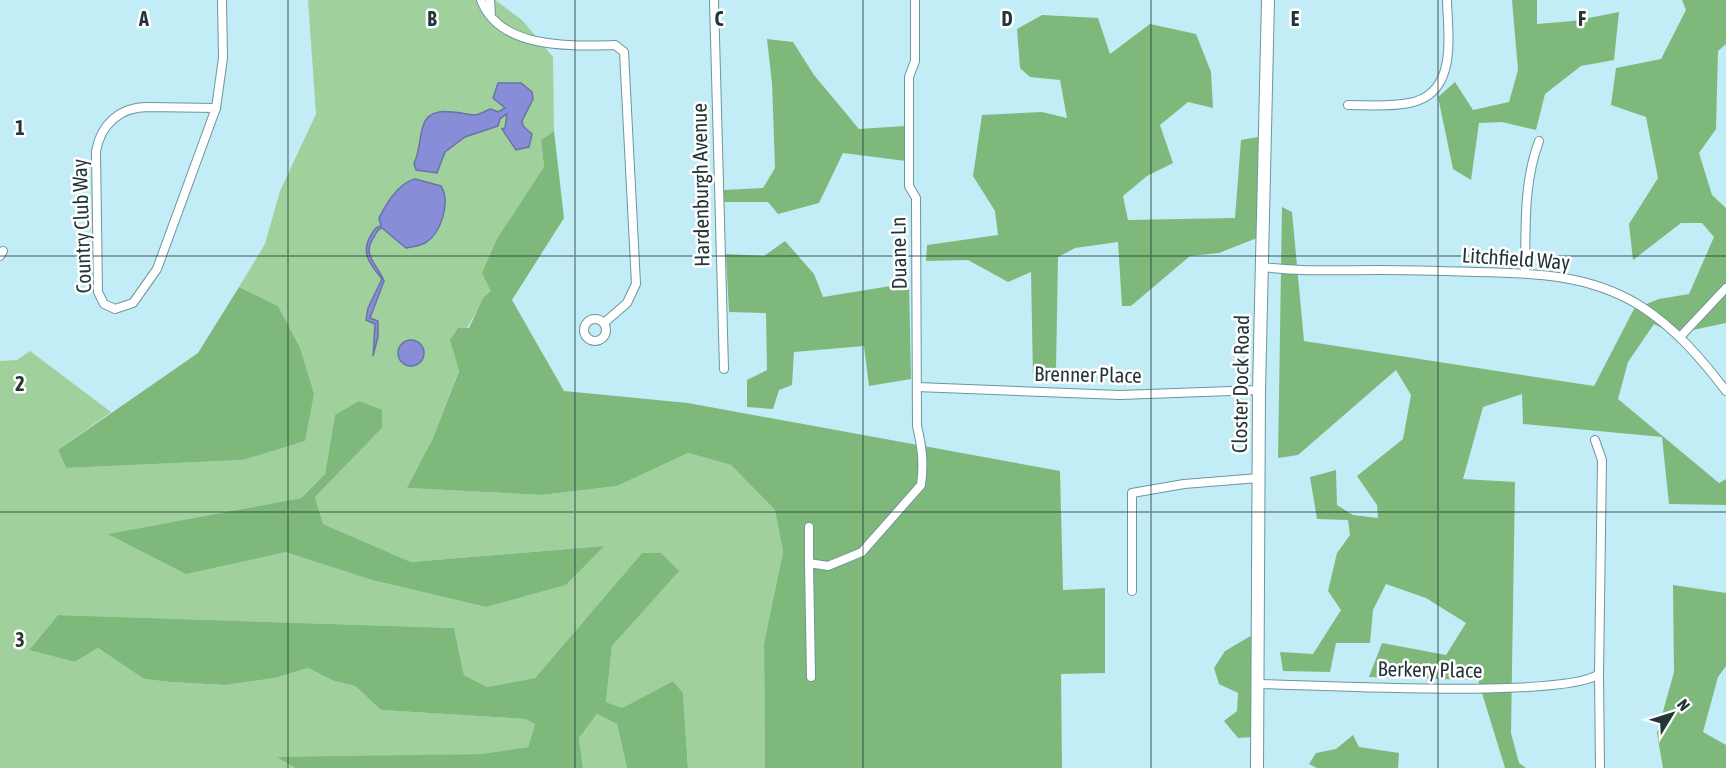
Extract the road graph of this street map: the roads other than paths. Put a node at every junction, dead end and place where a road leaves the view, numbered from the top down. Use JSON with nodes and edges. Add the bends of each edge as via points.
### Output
{"nodes":[{"id":1,"x":222,"y":0,"type":"edge"},
{"id":2,"x":481,"y":0,"type":"edge"},
{"id":3,"x":490,"y":0,"type":"edge"},
{"id":4,"x":714,"y":0,"type":"edge"},
{"id":5,"x":915,"y":0,"type":"edge"},
{"id":6,"x":1268,"y":0,"type":"edge"},
{"id":7,"x":1447,"y":0,"type":"edge"},
{"id":8,"x":491,"y":15,"type":"junction"},
{"id":9,"x":1348,"y":105,"type":"dead end"},
{"id":10,"x":216,"y":108,"type":"junction"},
{"id":11,"x":1539,"y":141,"type":"dead end"},
{"id":12,"x":1262,"y":267,"type":"junction"},
{"id":13,"x":1525,"y":273,"type":"junction"},
{"id":14,"x":1726,"y":288,"type":"edge"},
{"id":15,"x":604,"y":323,"type":"dead end"},
{"id":16,"x":1680,"y":337,"type":"junction"},
{"id":17,"x":724,"y":369,"type":"dead end"},
{"id":18,"x":917,"y":387,"type":"junction"},
{"id":19,"x":1259,"y":390,"type":"junction"},
{"id":20,"x":1726,"y":391,"type":"edge"},
{"id":21,"x":1595,"y":440,"type":"dead end"},
{"id":22,"x":1259,"y":478,"type":"junction"},
{"id":23,"x":809,"y":527,"type":"dead end"},
{"id":24,"x":809,"y":563,"type":"junction"},
{"id":25,"x":1132,"y":591,"type":"dead end"},
{"id":26,"x":1599,"y":674,"type":"junction"},
{"id":27,"x":811,"y":677,"type":"dead end"},
{"id":28,"x":1258,"y":684,"type":"junction"},
{"id":29,"x":1257,"y":768,"type":"edge"},
{"id":30,"x":1600,"y":768,"type":"edge"}],
"edges":[{"from":1,"to":10,"type":"street","name":"Country Club Way","via":[[223,58]]},
{"from":2,"to":8,"type":"street"},
{"from":3,"to":8,"type":"street"},
{"from":4,"to":17,"type":"street","name":"Hardenburgh Avenue"},
{"from":5,"to":18,"type":"street","name":"Duane Ln","via":[[915,61],[909,77],[909,186],[916,198]]},
{"from":6,"to":12,"type":"main road","name":"Closter Dock Road"},
{"from":7,"to":9,"type":"street","via":[[1448,61],[1443,78],[1432,93],[1407,104]]},
{"from":8,"to":15,"type":"street","via":[[504,27],[539,44],[615,45],[624,52],[636,284],[627,303]]},
{"from":10,"to":10,"type":"street","name":"Country Club Way","via":[[157,269],[133,303],[122,309],[110,308],[98,292],[96,152],[101,134],[113,118],[138,107]]},
{"from":11,"to":13,"type":"street","via":[[1526,194]]},
{"from":12,"to":13,"type":"street","name":"Litchfield Way","via":[[1303,272]]},
{"from":12,"to":19,"type":"main road","name":"Closter Dock Road"},
{"from":13,"to":16,"type":"street","name":"Litchfield Way","via":[[1564,277],[1602,287],[1638,304]]},
{"from":14,"to":16,"type":"street"},
{"from":16,"to":20,"type":"street","name":"Litchfield Way"},
{"from":18,"to":19,"type":"street","name":"Brenner Place","via":[[1120,394]]},
{"from":18,"to":24,"type":"street","name":"Duane Ln","via":[[921,485],[862,552],[828,566]]},
{"from":19,"to":22,"type":"main road","name":"Closter Dock Road"},
{"from":21,"to":26,"type":"street","via":[[1602,460]]},
{"from":22,"to":25,"type":"street","via":[[1132,493]]},
{"from":22,"to":28,"type":"main road","name":"Closter Dock Road"},
{"from":23,"to":24,"type":"street"},
{"from":24,"to":27,"type":"street"},
{"from":26,"to":28,"type":"street","name":"Berkery Place","via":[[1583,682],[1535,687]]},
{"from":26,"to":30,"type":"street"},
{"from":28,"to":29,"type":"main road","name":"Closter Dock Road"}]}
